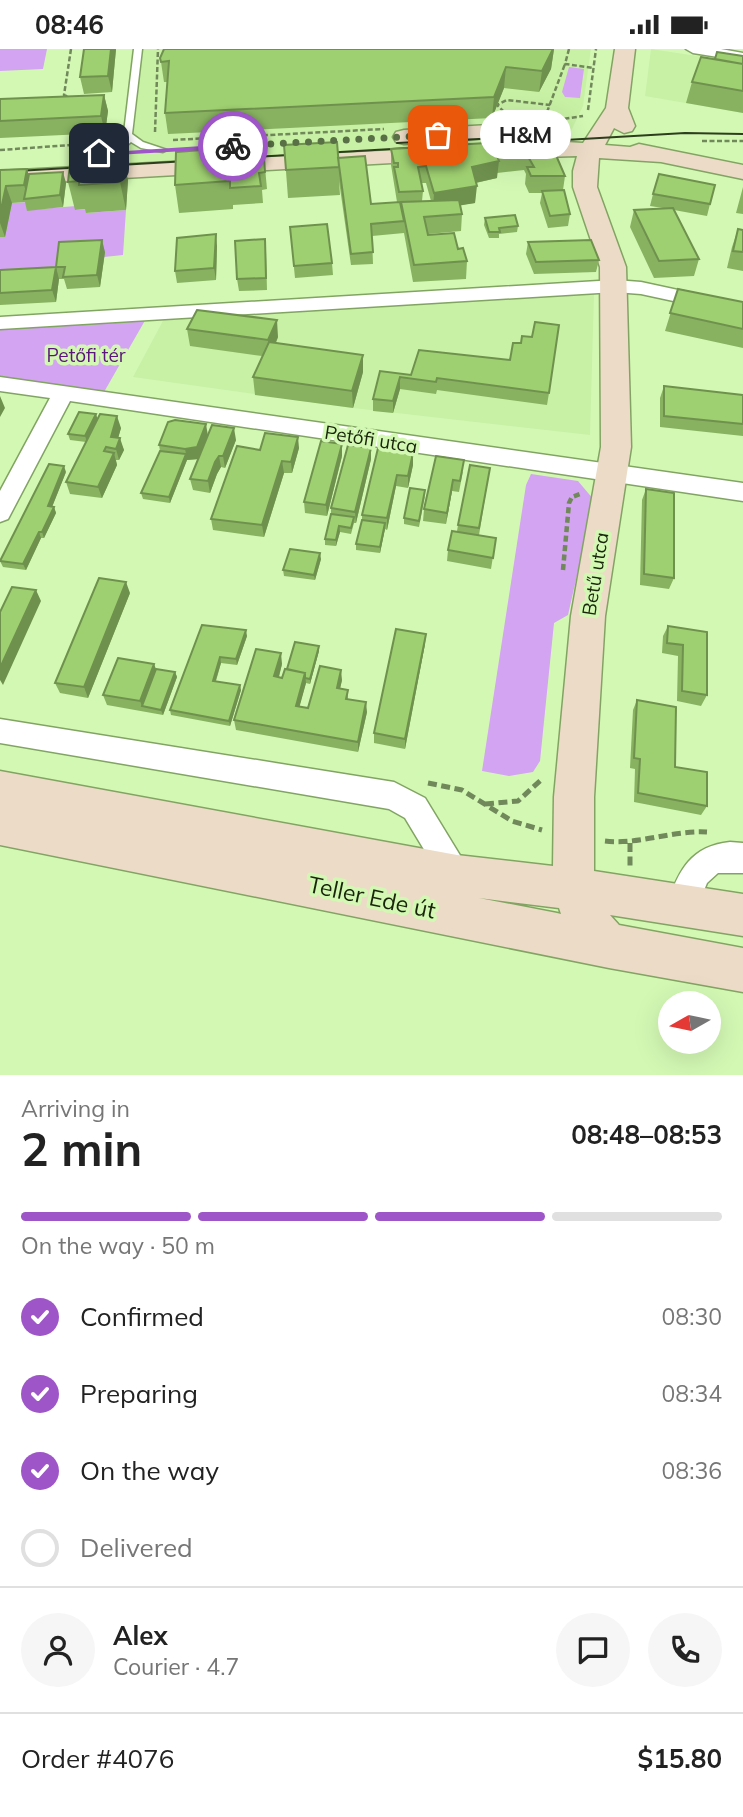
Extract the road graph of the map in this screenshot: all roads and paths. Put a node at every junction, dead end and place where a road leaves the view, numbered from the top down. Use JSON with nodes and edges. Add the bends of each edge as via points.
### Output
{"nodes":[{"id":1,"x":71,"y":49,"type":"edge"},
{"id":2,"x":138,"y":49,"type":"edge"},
{"id":3,"x":158,"y":49,"type":"edge"},
{"id":4,"x":569,"y":49,"type":"edge"},
{"id":5,"x":596,"y":49,"type":"edge"},
{"id":6,"x":625,"y":49,"type":"edge"},
{"id":7,"x":693,"y":49,"type":"edge"},
{"id":8,"x":743,"y":57,"type":"edge"},
{"id":9,"x":565,"y":64,"type":"junction"},
{"id":10,"x":594,"y":68,"type":"junction"},
{"id":11,"x":76,"y":101,"type":"edge"},
{"id":12,"x":497,"y":105,"type":"edge"},
{"id":13,"x":550,"y":105,"type":"junction"},
{"id":14,"x":617,"y":108,"type":"junction"},
{"id":15,"x":546,"y":125,"type":"junction"},
{"id":16,"x":390,"y":129,"type":"dead end"},
{"id":17,"x":128,"y":135,"type":"junction"},
{"id":18,"x":589,"y":138,"type":"junction"},
{"id":19,"x":162,"y":143,"type":"junction"},
{"id":20,"x":94,"y":149,"type":"junction"},
{"id":21,"x":0,"y":150,"type":"edge"},
{"id":22,"x":526,"y":150,"type":"junction"},
{"id":23,"x":659,"y":156,"type":"junction"},
{"id":24,"x":0,"y":158,"type":"edge"},
{"id":25,"x":743,"y":172,"type":"edge"},
{"id":26,"x":0,"y":179,"type":"edge"},
{"id":27,"x":584,"y":184,"type":"junction"},
{"id":28,"x":615,"y":286,"type":"junction"},
{"id":29,"x":743,"y":310,"type":"edge"},
{"id":30,"x":0,"y":323,"type":"edge"},
{"id":31,"x":0,"y":384,"type":"edge"},
{"id":32,"x":64,"y":392,"type":"junction"},
{"id":33,"x":613,"y":475,"type":"junction"},
{"id":34,"x":743,"y":492,"type":"edge"},
{"id":35,"x":0,"y":513,"type":"edge"},
{"id":36,"x":0,"y":730,"type":"edge"},
{"id":37,"x":0,"y":789,"type":"edge"},
{"id":38,"x":0,"y":826,"type":"edge"},
{"id":39,"x":743,"y":859,"type":"edge"},
{"id":40,"x":457,"y":875,"type":"junction"},
{"id":41,"x":575,"y":889,"type":"junction"},
{"id":42,"x":683,"y":904,"type":"junction"},
{"id":43,"x":743,"y":915,"type":"edge"},
{"id":44,"x":610,"y":946,"type":"junction"},
{"id":45,"x":743,"y":970,"type":"edge"}],
"edges":[{"from":1,"to":11,"type":"path","via":[[64,95]]},
{"from":2,"to":17,"type":"lane"},
{"from":3,"to":19,"type":"path"},
{"from":4,"to":9,"type":"path"},
{"from":5,"to":10,"type":"path"},
{"from":6,"to":14,"type":"main road"},
{"from":7,"to":8,"type":"street"},
{"from":9,"to":10,"type":"path"},
{"from":9,"to":13,"type":"path"},
{"from":10,"to":15,"type":"path","via":[[586,114]]},
{"from":12,"to":13,"type":"path","via":[[507,100]]},
{"from":13,"to":15,"type":"path"},
{"from":14,"to":18,"type":"main road"},
{"from":14,"to":23,"type":"main road","via":[[629,136]]},
{"from":15,"to":18,"type":"main road"},
{"from":15,"to":19,"type":"main road"},
{"from":16,"to":19,"type":"path"},
{"from":17,"to":19,"type":"lane","via":[[143,146]]},
{"from":17,"to":20,"type":"lane","via":[[127,142],[117,149]]},
{"from":18,"to":22,"type":"main road"},
{"from":18,"to":23,"type":"main road"},
{"from":18,"to":27,"type":"main road"},
{"from":19,"to":20,"type":"main road"},
{"from":20,"to":21,"type":"path"},
{"from":20,"to":24,"type":"main road"},
{"from":22,"to":26,"type":"main road"},
{"from":22,"to":27,"type":"main road","via":[[564,158]]},
{"from":23,"to":25,"type":"main road"},
{"from":23,"to":27,"type":"main road","via":[[624,165]]},
{"from":27,"to":28,"type":"main road","name":"Betű utca","via":[[609,252]]},
{"from":28,"to":29,"type":"street"},
{"from":28,"to":30,"type":"street"},
{"from":28,"to":33,"type":"main road","name":"Betű utca"},
{"from":31,"to":32,"type":"street","name":"Petőfi utca"},
{"from":32,"to":33,"type":"street","name":"Petőfi utca"},
{"from":32,"to":35,"type":"street"},
{"from":33,"to":34,"type":"street","name":"Petőfi utca"},
{"from":33,"to":41,"type":"main road","name":"Betű utca","via":[[588,616],[574,797]]},
{"from":36,"to":40,"type":"street","name":"Teller Ede út","via":[[394,796],[415,808]]},
{"from":37,"to":40,"type":"main road","name":"Teller Ede út"},
{"from":38,"to":44,"type":"main road","name":"Teller Ede út"},
{"from":39,"to":42,"type":"street","via":[[728,856],[707,861],[695,873]]},
{"from":40,"to":41,"type":"main road","name":"Teller Ede út"},
{"from":41,"to":42,"type":"main road","name":"Teller Ede út"},
{"from":41,"to":44,"type":"main road","name":"Betű utca","via":[[590,925]]},
{"from":42,"to":43,"type":"main road","name":"Teller Ede út"},
{"from":44,"to":45,"type":"main road","name":"Teller Ede út"}]}
